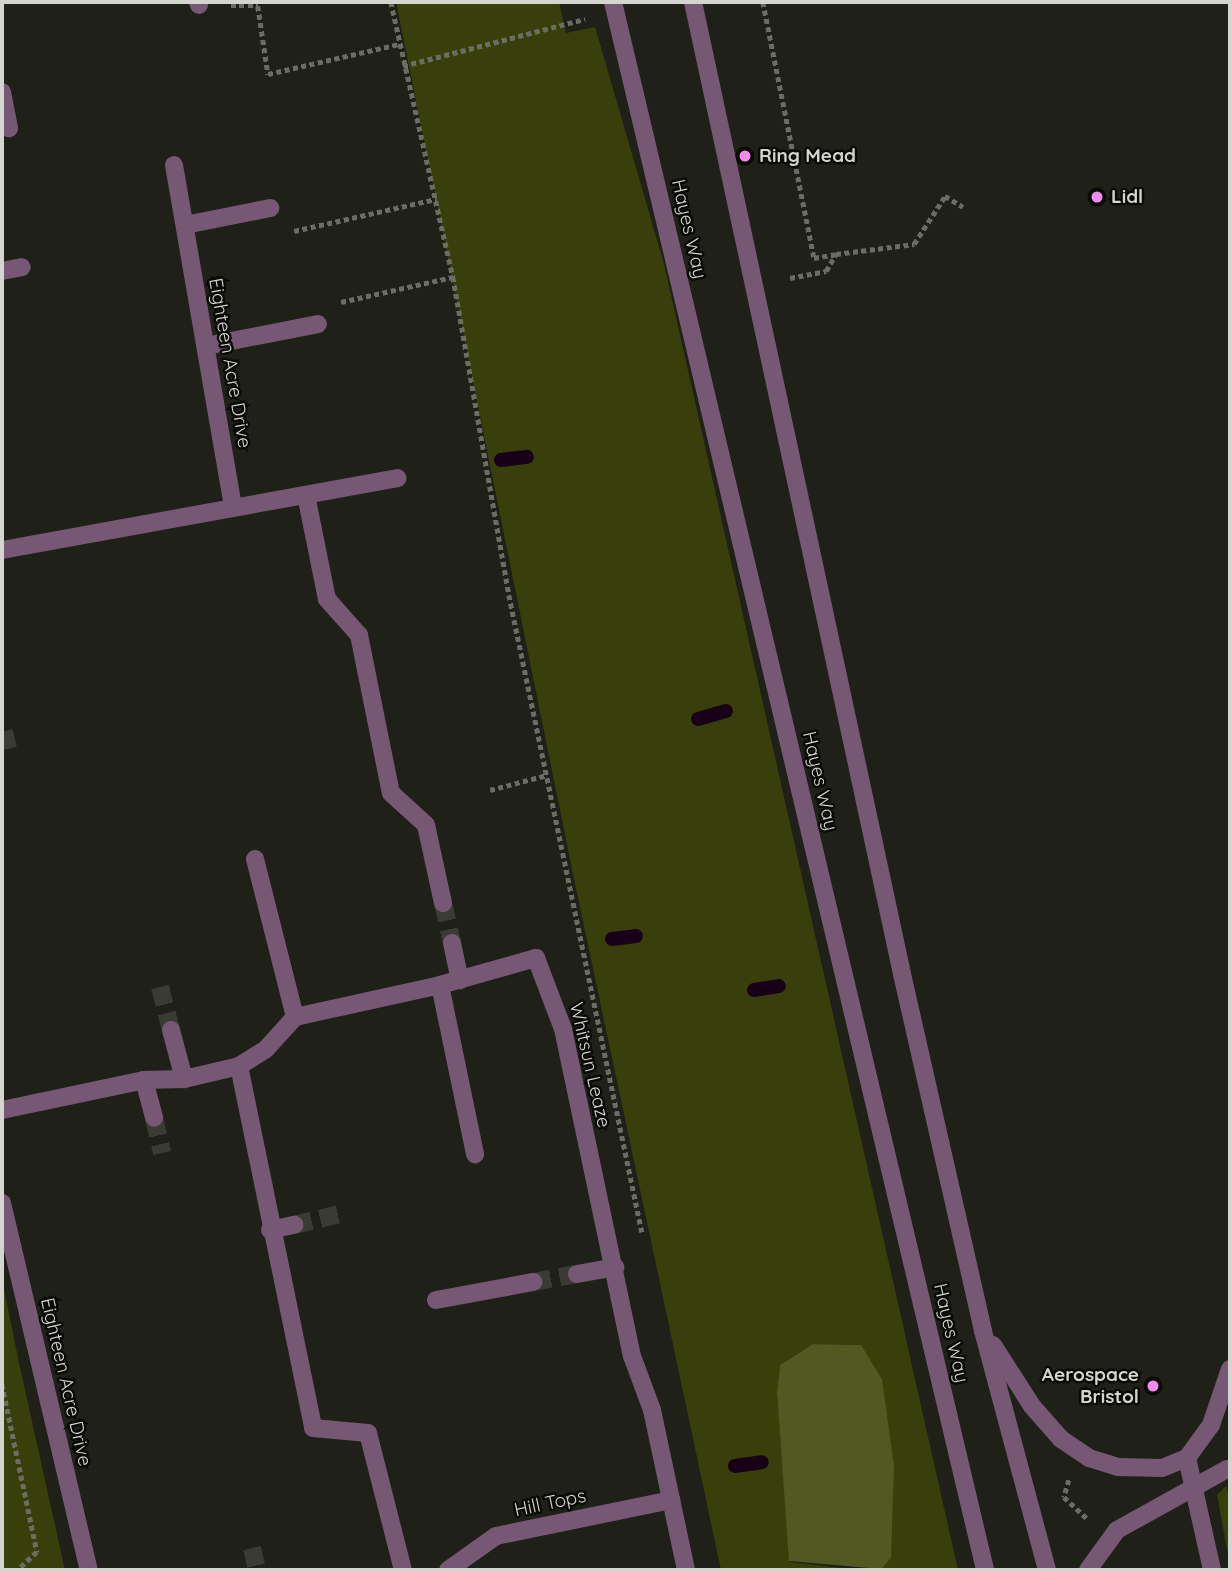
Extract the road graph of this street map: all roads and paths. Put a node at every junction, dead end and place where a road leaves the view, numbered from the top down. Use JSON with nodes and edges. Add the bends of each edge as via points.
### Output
{"nodes":[{"id":1,"x":391,"y":2,"type":"edge"},
{"id":2,"x":693,"y":2,"type":"edge"},
{"id":3,"x":763,"y":2,"type":"edge"},
{"id":4,"x":198,"y":4,"type":"edge"},
{"id":5,"x":614,"y":7,"type":"edge"},
{"id":6,"x":399,"y":44,"type":"junction"},
{"id":7,"x":403,"y":66,"type":"junction"},
{"id":8,"x":2,"y":92,"type":"edge"},
{"id":9,"x":9,"y":128,"type":"dead end"},
{"id":10,"x":174,"y":165,"type":"dead end"},
{"id":11,"x":436,"y":199,"type":"junction"},
{"id":12,"x":963,"y":207,"type":"dead end"},
{"id":13,"x":270,"y":208,"type":"joint"},
{"id":14,"x":185,"y":225,"type":"junction"},
{"id":15,"x":835,"y":254,"type":"junction"},
{"id":16,"x":22,"y":267,"type":"dead end"},
{"id":17,"x":2,"y":271,"type":"edge"},
{"id":18,"x":453,"y":277,"type":"junction"},
{"id":19,"x":790,"y":278,"type":"dead end"},
{"id":20,"x":318,"y":324,"type":"joint"},
{"id":21,"x":206,"y":346,"type":"junction"},
{"id":22,"x":397,"y":478,"type":"dead end"},
{"id":23,"x":306,"y":495,"type":"junction"},
{"id":24,"x":233,"y":508,"type":"junction"},
{"id":25,"x":2,"y":550,"type":"edge"},
{"id":26,"x":547,"y":775,"type":"junction"},
{"id":27,"x":490,"y":790,"type":"dead end"},
{"id":28,"x":255,"y":859,"type":"dead end"},
{"id":29,"x":443,"y":903,"type":"tunnel mouth"},
{"id":30,"x":452,"y":943,"type":"tunnel mouth"},
{"id":31,"x":460,"y":980,"type":"junction"},
{"id":32,"x":440,"y":985,"type":"junction"},
{"id":33,"x":295,"y":1017,"type":"junction"},
{"id":34,"x":171,"y":1030,"type":"tunnel mouth"},
{"id":35,"x":239,"y":1066,"type":"junction"},
{"id":36,"x":184,"y":1079,"type":"junction"},
{"id":37,"x":144,"y":1080,"type":"junction"},
{"id":38,"x":2,"y":1110,"type":"edge"},
{"id":39,"x":154,"y":1118,"type":"tunnel mouth"},
{"id":40,"x":475,"y":1154,"type":"dead end"},
{"id":41,"x":2,"y":1203,"type":"edge"},
{"id":42,"x":294,"y":1225,"type":"tunnel mouth"},
{"id":43,"x":270,"y":1230,"type":"junction"},
{"id":44,"x":643,"y":1239,"type":"dead end"},
{"id":45,"x":615,"y":1266,"type":"junction"},
{"id":46,"x":577,"y":1274,"type":"tunnel mouth"},
{"id":47,"x":533,"y":1282,"type":"tunnel mouth"},
{"id":48,"x":436,"y":1300,"type":"dead end"},
{"id":49,"x":983,"y":1331,"type":"junction"},
{"id":50,"x":1230,"y":1369,"type":"edge"},
{"id":51,"x":2,"y":1384,"type":"edge"},
{"id":52,"x":1187,"y":1458,"type":"junction"},
{"id":53,"x":1227,"y":1469,"type":"dead end"},
{"id":54,"x":1194,"y":1486,"type":"junction"},
{"id":55,"x":671,"y":1500,"type":"junction"},
{"id":56,"x":18,"y":1570,"type":"edge"},
{"id":57,"x":89,"y":1570,"type":"edge"},
{"id":58,"x":403,"y":1570,"type":"edge"},
{"id":59,"x":448,"y":1570,"type":"edge"},
{"id":60,"x":686,"y":1570,"type":"edge"},
{"id":61,"x":985,"y":1570,"type":"edge"},
{"id":62,"x":1047,"y":1570,"type":"edge"},
{"id":63,"x":1088,"y":1570,"type":"edge"},
{"id":64,"x":1212,"y":1570,"type":"edge"}],
"edges":[{"from":1,"to":6,"type":"path"},
{"from":2,"to":49,"type":"street","name":"Hayes Way"},
{"from":3,"to":15,"type":"path","via":[[814,258]]},
{"from":4,"to":6,"type":"path","via":[[258,6],[268,74]]},
{"from":5,"to":7,"type":"path"},
{"from":5,"to":61,"type":"street","name":"Hayes Way"},
{"from":6,"to":7,"type":"path"},
{"from":7,"to":11,"type":"path"},
{"from":8,"to":9,"type":"street"},
{"from":10,"to":14,"type":"street","name":"Eighteen Acre Drive"},
{"from":11,"to":13,"type":"path","via":[[276,234]]},
{"from":11,"to":18,"type":"path"},
{"from":12,"to":15,"type":"path","via":[[945,196],[914,244]]},
{"from":13,"to":14,"type":"street"},
{"from":14,"to":21,"type":"street","name":"Eighteen Acre Drive"},
{"from":15,"to":19,"type":"path","via":[[826,271]]},
{"from":16,"to":17,"type":"street"},
{"from":18,"to":20,"type":"path","via":[[315,308]]},
{"from":18,"to":26,"type":"path","via":[[509,595]]},
{"from":20,"to":21,"type":"street"},
{"from":21,"to":24,"type":"street","name":"Eighteen Acre Drive"},
{"from":22,"to":23,"type":"street"},
{"from":23,"to":24,"type":"street"},
{"from":23,"to":29,"type":"street","via":[[327,599],[359,635],[391,793],[426,825]]},
{"from":24,"to":25,"type":"street"},
{"from":26,"to":27,"type":"path"},
{"from":26,"to":44,"type":"path"},
{"from":28,"to":33,"type":"street"},
{"from":30,"to":31,"type":"street"},
{"from":31,"to":32,"type":"street","name":"Whitsun Leaze"},
{"from":31,"to":45,"type":"street","name":"Whitsun Leaze","via":[[536,958],[563,1029]]},
{"from":32,"to":33,"type":"street","name":"Whitsun Leaze"},
{"from":32,"to":40,"type":"street"},
{"from":33,"to":35,"type":"street","via":[[266,1049]]},
{"from":34,"to":36,"type":"street"},
{"from":35,"to":36,"type":"street"},
{"from":35,"to":43,"type":"street"},
{"from":36,"to":37,"type":"street"},
{"from":37,"to":38,"type":"street"},
{"from":37,"to":39,"type":"street"},
{"from":41,"to":57,"type":"street","name":"Eighteen Acre Drive"},
{"from":42,"to":43,"type":"street"},
{"from":43,"to":58,"type":"street","via":[[313,1428],[368,1433]]},
{"from":45,"to":46,"type":"street"},
{"from":45,"to":55,"type":"street","name":"Whitsun Leaze","via":[[632,1356],[652,1410]]},
{"from":47,"to":48,"type":"street"},
{"from":49,"to":52,"type":"street","via":[[1032,1406],[1075,1449],[1105,1464],[1139,1469],[1170,1467]]},
{"from":49,"to":62,"type":"street","name":"Hayes Way"},
{"from":50,"to":52,"type":"street","via":[[1211,1425]]},
{"from":51,"to":56,"type":"path","via":[[37,1552]]},
{"from":52,"to":54,"type":"street"},
{"from":53,"to":54,"type":"street"},
{"from":54,"to":63,"type":"street","via":[[1116,1530]]},
{"from":54,"to":64,"type":"street"},
{"from":55,"to":59,"type":"street","name":"Hill Tops","via":[[496,1536]]},
{"from":55,"to":60,"type":"street","name":"Whitsun Leaze"}]}
